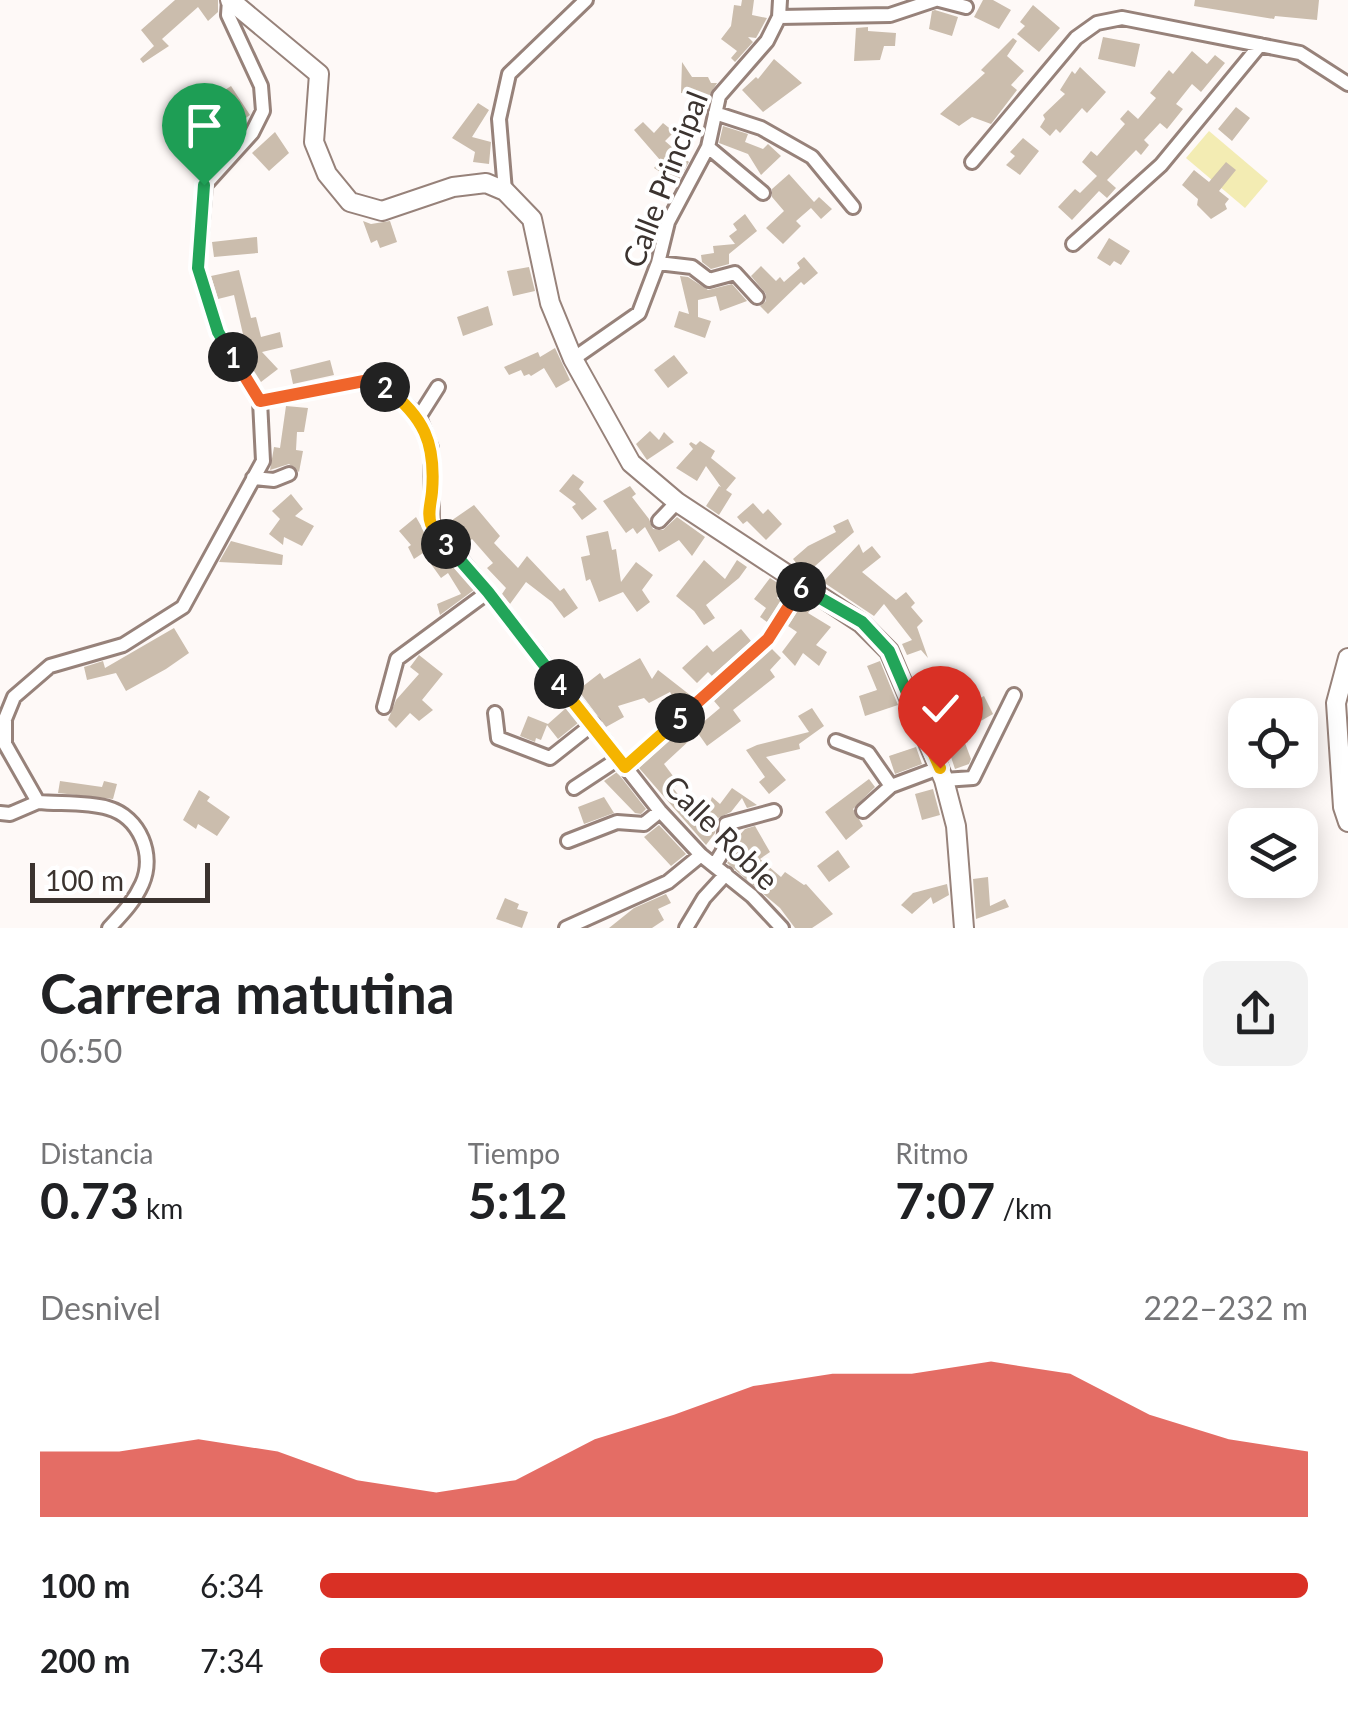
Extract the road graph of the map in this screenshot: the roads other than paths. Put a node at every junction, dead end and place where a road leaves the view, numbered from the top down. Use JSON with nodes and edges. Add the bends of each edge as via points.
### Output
{"nodes":[{"id":1,"x":230,"y":0,"type":"edge"},
{"id":2,"x":586,"y":0,"type":"edge"},
{"id":3,"x":780,"y":0,"type":"edge"},
{"id":4,"x":937,"y":0,"type":"edge"},
{"id":5,"x":966,"y":7,"type":"dead end"},
{"id":6,"x":780,"y":18,"type":"junction"},
{"id":7,"x":1260,"y":45,"type":"junction"},
{"id":8,"x":1348,"y":84,"type":"edge"},
{"id":9,"x":715,"y":113,"type":"junction"},
{"id":10,"x":708,"y":147,"type":"junction"},
{"id":11,"x":972,"y":162,"type":"dead end"},
{"id":12,"x":505,"y":191,"type":"junction"},
{"id":13,"x":764,"y":193,"type":"dead end"},
{"id":14,"x":853,"y":208,"type":"dead end"},
{"id":15,"x":1073,"y":244,"type":"dead end"},
{"id":16,"x":658,"y":263,"type":"junction"},
{"id":17,"x":756,"y":297,"type":"dead end"},
{"id":18,"x":573,"y":359,"type":"junction"},
{"id":19,"x":438,"y":387,"type":"dead end"},
{"id":20,"x":260,"y":401,"type":"junction"},
{"id":21,"x":419,"y":417,"type":"junction"},
{"id":22,"x":290,"y":474,"type":"dead end"},
{"id":23,"x":253,"y":478,"type":"junction"},
{"id":24,"x":678,"y":502,"type":"junction"},
{"id":25,"x":659,"y":521,"type":"dead end"},
{"id":26,"x":802,"y":586,"type":"junction"},
{"id":27,"x":488,"y":592,"type":"junction"},
{"id":28,"x":1348,"y":658,"type":"edge"},
{"id":29,"x":1014,"y":694,"type":"dead end"},
{"id":30,"x":384,"y":707,"type":"dead end"},
{"id":31,"x":495,"y":713,"type":"dead end"},
{"id":32,"x":593,"y":724,"type":"junction"},
{"id":33,"x":836,"y":741,"type":"dead end"},
{"id":34,"x":622,"y":763,"type":"junction"},
{"id":35,"x":942,"y":774,"type":"junction"},
{"id":36,"x":891,"y":786,"type":"junction"},
{"id":37,"x":574,"y":788,"type":"dead end"},
{"id":38,"x":38,"y":802,"type":"junction"},
{"id":39,"x":774,"y":810,"type":"dead end"},
{"id":40,"x":660,"y":811,"type":"junction"},
{"id":41,"x":862,"y":811,"type":"dead end"},
{"id":42,"x":0,"y":813,"type":"edge"},
{"id":43,"x":1347,"y":816,"type":"edge"},
{"id":44,"x":568,"y":841,"type":"dead end"},
{"id":45,"x":701,"y":855,"type":"junction"},
{"id":46,"x":715,"y":864,"type":"junction"},
{"id":47,"x":726,"y":874,"type":"junction"},
{"id":48,"x":109,"y":928,"type":"edge"},
{"id":49,"x":566,"y":928,"type":"edge"},
{"id":50,"x":686,"y":928,"type":"edge"},
{"id":51,"x":782,"y":928,"type":"edge"},
{"id":52,"x":964,"y":928,"type":"edge"}],
"edges":[{"from":1,"to":12,"type":"street","via":[[319,74],[314,142],[327,174],[350,202],[382,211],[453,187],[486,183]]},
{"from":1,"to":20,"type":"street","via":[[228,14],[261,86],[263,110],[252,133],[204,185],[198,268],[218,332]]},
{"from":2,"to":12,"type":"street","via":[[509,74],[498,119]]},
{"from":3,"to":6,"type":"street"},
{"from":4,"to":5,"type":"street"},
{"from":4,"to":6,"type":"street","via":[[890,15]]},
{"from":6,"to":9,"type":"street","name":"Calle Principal","via":[[719,96]]},
{"from":7,"to":8,"type":"street","via":[[1300,53]]},
{"from":7,"to":11,"type":"street","via":[[1122,18],[1097,22],[1076,38]]},
{"from":7,"to":15,"type":"street","via":[[1161,165]]},
{"from":9,"to":10,"type":"street","name":"Calle Principal"},
{"from":9,"to":14,"type":"street","via":[[761,128],[812,157]]},
{"from":10,"to":13,"type":"street"},
{"from":10,"to":16,"type":"street","name":"Calle Principal","via":[[668,222]]},
{"from":12,"to":18,"type":"street","via":[[532,219],[550,304]]},
{"from":16,"to":17,"type":"street","via":[[692,267],[708,280],[735,273]]},
{"from":16,"to":18,"type":"street","name":"Calle Principal","via":[[639,313]]},
{"from":18,"to":24,"type":"street","via":[[631,463]]},
{"from":19,"to":21,"type":"street"},
{"from":20,"to":21,"type":"street","via":[[364,381],[387,388]]},
{"from":20,"to":23,"type":"street","via":[[262,462]]},
{"from":21,"to":27,"type":"street","name":"Calle Roble","via":[[430,448],[432,525]]},
{"from":22,"to":23,"type":"street"},
{"from":23,"to":38,"type":"street","via":[[184,607],[124,645],[50,666],[14,697],[5,744]]},
{"from":24,"to":25,"type":"street"},
{"from":24,"to":26,"type":"street"},
{"from":26,"to":34,"type":"street","via":[[768,639]]},
{"from":26,"to":35,"type":"street","via":[[862,622],[889,651]]},
{"from":27,"to":30,"type":"street","via":[[398,659]]},
{"from":27,"to":32,"type":"street","name":"Calle Roble"},
{"from":28,"to":43,"type":"street","via":[[1336,703]]},
{"from":29,"to":35,"type":"street","via":[[974,778]]},
{"from":31,"to":32,"type":"street","via":[[498,738],[550,758]]},
{"from":32,"to":34,"type":"street","name":"Calle Roble"},
{"from":33,"to":36,"type":"street","via":[[868,753]]},
{"from":34,"to":37,"type":"street"},
{"from":34,"to":40,"type":"street","name":"Calle Roble"},
{"from":35,"to":36,"type":"street"},
{"from":35,"to":52,"type":"street","via":[[956,826]]},
{"from":36,"to":41,"type":"street"},
{"from":38,"to":42,"type":"street"},
{"from":38,"to":48,"type":"street","via":[[109,808],[132,821],[146,843],[144,879]]},
{"from":39,"to":46,"type":"street","via":[[726,824]]},
{"from":40,"to":44,"type":"street","via":[[644,824],[617,822]]},
{"from":40,"to":45,"type":"street","name":"Calle Roble"},
{"from":45,"to":46,"type":"street","name":"Calle Roble"},
{"from":45,"to":49,"type":"street","via":[[668,882]]},
{"from":46,"to":47,"type":"street","name":"Calle Roble"},
{"from":47,"to":50,"type":"street"},
{"from":47,"to":51,"type":"street","name":"Calle Roble"}]}
